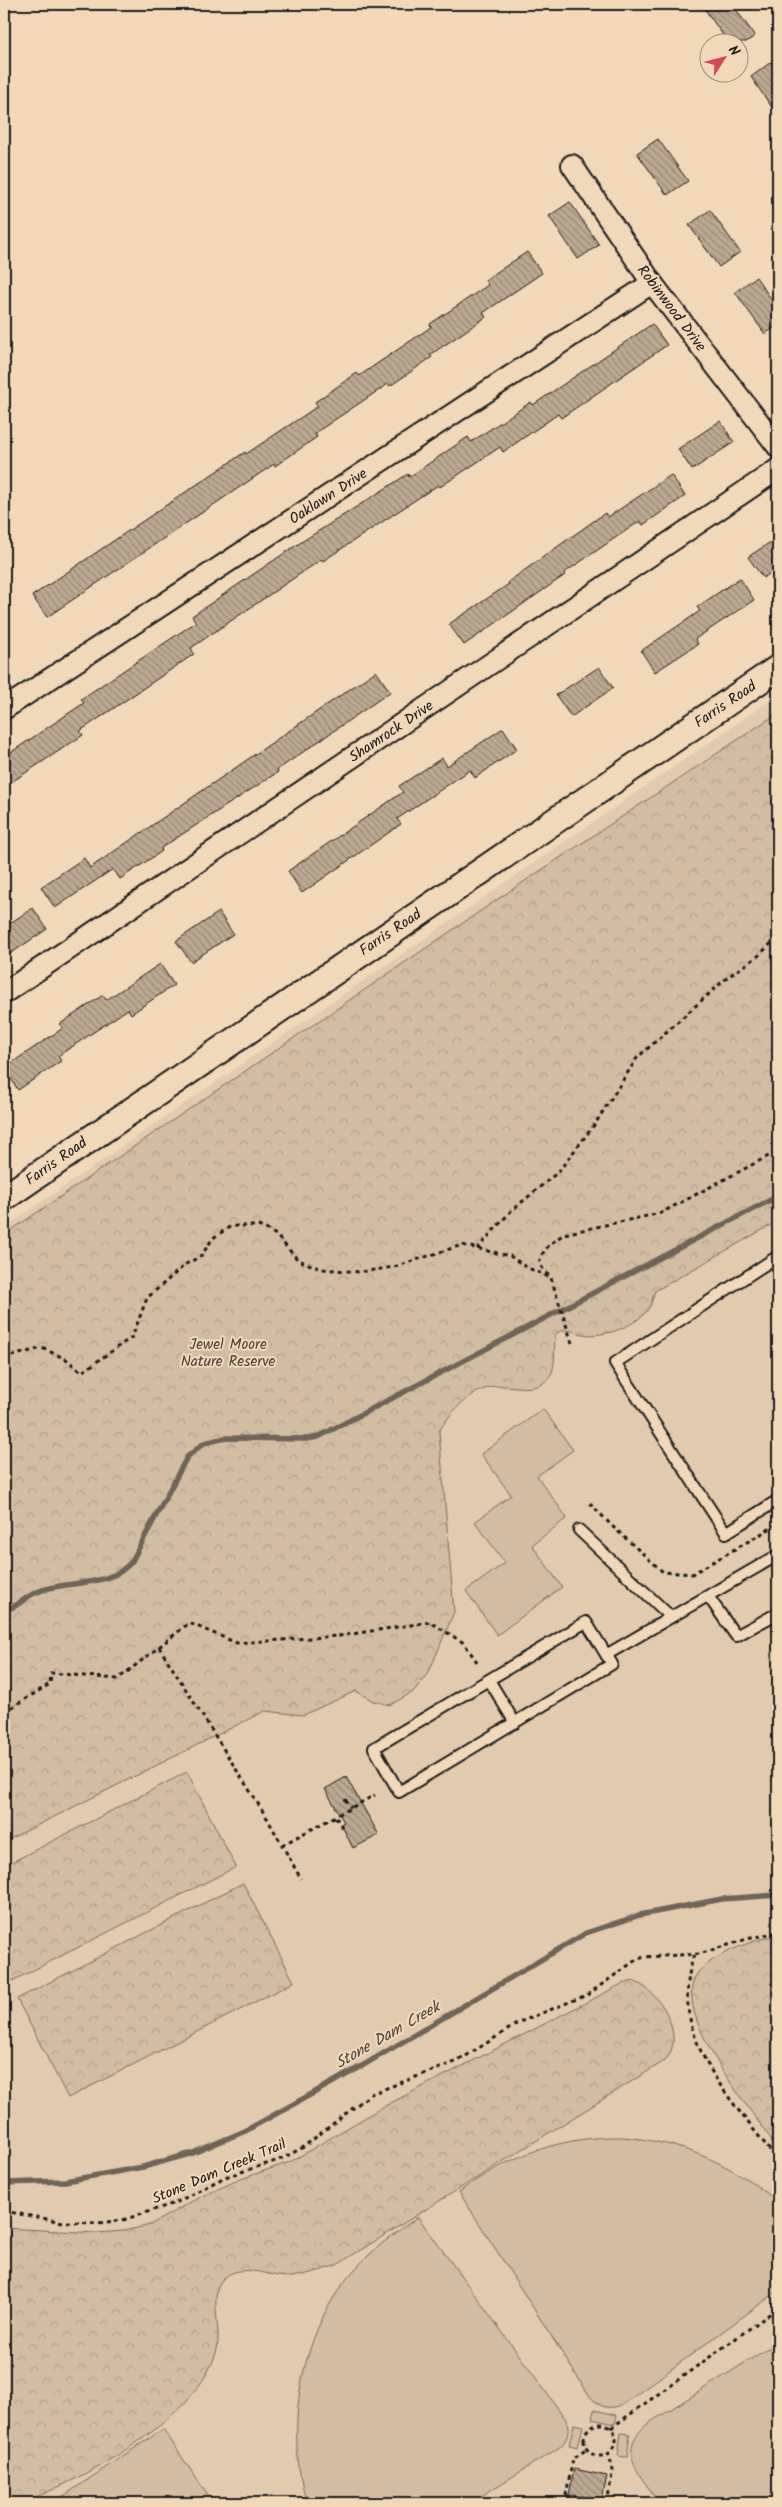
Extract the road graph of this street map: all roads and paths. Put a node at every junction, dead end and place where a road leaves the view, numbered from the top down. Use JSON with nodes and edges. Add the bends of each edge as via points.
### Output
{"nodes":[{"id":1,"x":572,"y":165,"type":"dead end"},
{"id":2,"x":652,"y":283,"type":"junction"},
{"id":3,"x":778,"y":446,"type":"edge"},
{"id":4,"x":778,"y":469,"type":"edge"},
{"id":5,"x":778,"y":668,"type":"edge"},
{"id":6,"x":4,"y":709,"type":"edge"},
{"id":7,"x":778,"y":937,"type":"edge"},
{"id":8,"x":4,"y":993,"type":"edge"},
{"id":9,"x":778,"y":1151,"type":"edge"},
{"id":10,"x":4,"y":1198,"type":"edge"},
{"id":11,"x":477,"y":1250,"type":"junction"},
{"id":12,"x":778,"y":1256,"type":"edge"},
{"id":13,"x":551,"y":1278,"type":"junction"},
{"id":14,"x":572,"y":1343,"type":"dead end"},
{"id":15,"x":4,"y":1358,"type":"edge"},
{"id":16,"x":778,"y":1500,"type":"edge"},
{"id":17,"x":590,"y":1503,"type":"dead end"},
{"id":18,"x":778,"y":1524,"type":"edge"},
{"id":19,"x":579,"y":1530,"type":"dead end"},
{"id":20,"x":778,"y":1556,"type":"edge"},
{"id":21,"x":708,"y":1596,"type":"junction"},
{"id":22,"x":778,"y":1613,"type":"edge"},
{"id":23,"x":671,"y":1617,"type":"junction"},
{"id":24,"x":159,"y":1647,"type":"junction"},
{"id":25,"x":606,"y":1655,"type":"junction"},
{"id":26,"x":477,"y":1662,"type":"dead end"},
{"id":27,"x":489,"y":1680,"type":"junction"},
{"id":28,"x":4,"y":1712,"type":"edge"},
{"id":29,"x":515,"y":1724,"type":"junction"},
{"id":30,"x":375,"y":1795,"type":"dead end"},
{"id":31,"x":345,"y":1800,"type":"dead end"},
{"id":32,"x":351,"y":1808,"type":"junction"},
{"id":33,"x":336,"y":1817,"type":"junction"},
{"id":34,"x":343,"y":1830,"type":"dead end"},
{"id":35,"x":282,"y":1845,"type":"junction"},
{"id":36,"x":301,"y":1879,"type":"dead end"},
{"id":37,"x":778,"y":1932,"type":"edge"},
{"id":38,"x":694,"y":1955,"type":"junction"},
{"id":39,"x":778,"y":2161,"type":"edge"},
{"id":40,"x":4,"y":2211,"type":"edge"},
{"id":41,"x":778,"y":2308,"type":"edge"},
{"id":42,"x":611,"y":2428,"type":"junction"},
{"id":43,"x":587,"y":2450,"type":"junction"},
{"id":44,"x":608,"y":2453,"type":"junction"},
{"id":45,"x":566,"y":2496,"type":"junction"},
{"id":46,"x":567,"y":2503,"type":"edge"},
{"id":47,"x":603,"y":2503,"type":"edge"},
{"id":48,"x":607,"y":2503,"type":"edge"}],
"edges":[{"from":1,"to":2,"type":"street","name":"Robinwood Drive"},
{"from":2,"to":3,"type":"street","name":"Robinwood Drive"},
{"from":2,"to":6,"type":"street","name":"Oaklawn Drive"},
{"from":4,"to":8,"type":"street","name":"Shamrock Drive"},
{"from":5,"to":10,"type":"street","name":"Farris Road"},
{"from":7,"to":11,"type":"path","via":[[637,1058],[585,1138],[558,1172],[510,1212]]},
{"from":9,"to":13,"type":"path","via":[[661,1213],[564,1234],[552,1242],[540,1258],[539,1264]]},
{"from":11,"to":13,"type":"path","via":[[510,1256]]},
{"from":11,"to":15,"type":"path","via":[[462,1245],[394,1267],[360,1272],[322,1270],[298,1260],[268,1230],[258,1226],[231,1226],[213,1238],[201,1256],[186,1264],[147,1298],[132,1337],[82,1372],[66,1359],[42,1348]]},
{"from":12,"to":16,"type":"lane","via":[[615,1363],[726,1534]]},
{"from":13,"to":14,"type":"path"},
{"from":17,"to":18,"type":"path","via":[[663,1572],[692,1574]]},
{"from":19,"to":23,"type":"lane"},
{"from":20,"to":21,"type":"lane"},
{"from":21,"to":22,"type":"lane","via":[[736,1636]]},
{"from":21,"to":23,"type":"lane"},
{"from":23,"to":25,"type":"lane"},
{"from":24,"to":26,"type":"path","via":[[189,1623],[237,1643],[339,1636],[430,1622],[464,1643]]},
{"from":24,"to":28,"type":"path","via":[[118,1679],[51,1673],[50,1684]]},
{"from":24,"to":35,"type":"path"},
{"from":25,"to":27,"type":"lane","via":[[586,1622]]},
{"from":25,"to":29,"type":"lane","via":[[612,1664]]},
{"from":27,"to":29,"type":"lane"},
{"from":27,"to":29,"type":"lane","via":[[374,1748],[399,1792]]},
{"from":30,"to":32,"type":"path"},
{"from":31,"to":32,"type":"path"},
{"from":32,"to":33,"type":"path"},
{"from":33,"to":34,"type":"path"},
{"from":33,"to":35,"type":"path"},
{"from":35,"to":36,"type":"path"},
{"from":37,"to":38,"type":"path","name":"Stone Dam Creek Trail"},
{"from":38,"to":39,"type":"path","via":[[688,1977],[688,2004],[689,2022],[697,2047],[707,2066]]},
{"from":38,"to":40,"type":"path","name":"Stone Dam Creek Trail","via":[[636,1960],[586,1995],[520,2022],[458,2061],[371,2094],[287,2156],[234,2173],[176,2203],[123,2220],[98,2223],[63,2222]]},
{"from":41,"to":42,"type":"path"},
{"from":42,"to":43,"type":"path","via":[[597,2424],[587,2429],[584,2439]]},
{"from":42,"to":44,"type":"path","via":[[616,2442]]},
{"from":43,"to":44,"type":"path","via":[[596,2455]]},
{"from":43,"to":45,"type":"path","via":[[574,2460]]},
{"from":44,"to":48,"type":"path","via":[[613,2469]]},
{"from":45,"to":46,"type":"path"},
{"from":45,"to":47,"type":"path"}]}
